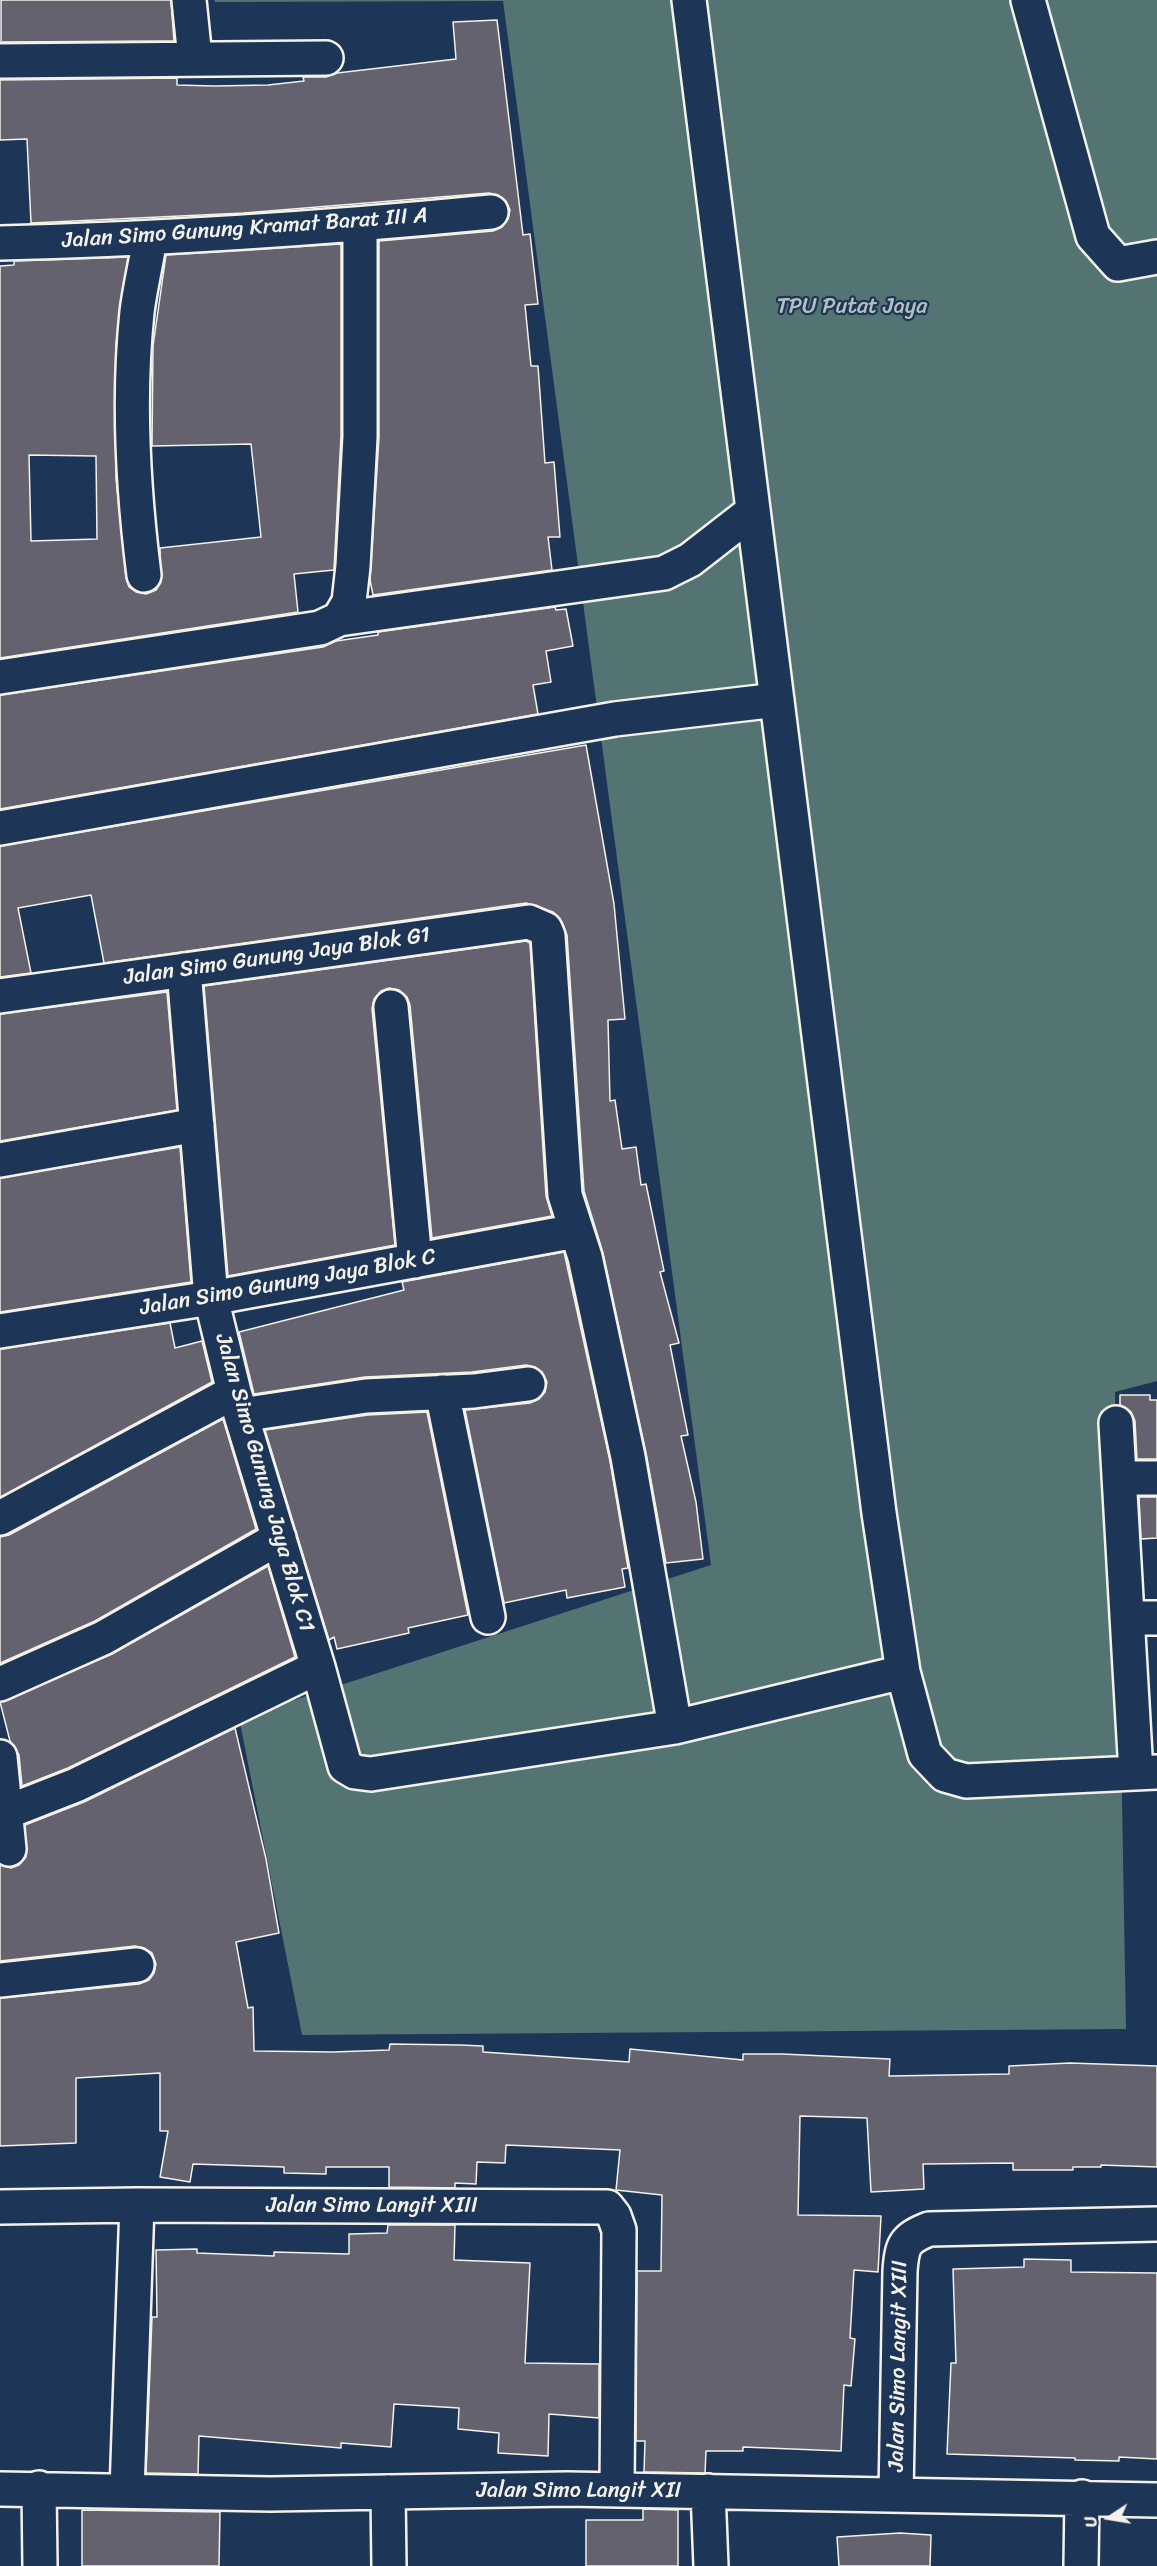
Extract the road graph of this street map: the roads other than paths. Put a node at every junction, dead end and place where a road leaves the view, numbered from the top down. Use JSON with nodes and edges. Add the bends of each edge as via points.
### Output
{"nodes":[{"id":1,"x":189,"y":0,"type":"edge"},
{"id":2,"x":689,"y":0,"type":"edge"},
{"id":3,"x":1028,"y":0,"type":"edge"},
{"id":4,"x":195,"y":58,"type":"junction"},
{"id":5,"x":326,"y":58,"type":"dead end"},
{"id":6,"x":0,"y":61,"type":"edge"},
{"id":7,"x":491,"y":212,"type":"dead end"},
{"id":8,"x":360,"y":225,"type":"junction"},
{"id":9,"x":150,"y":239,"type":"junction"},
{"id":10,"x":0,"y":243,"type":"edge"},
{"id":11,"x":1157,"y":257,"type":"edge"},
{"id":12,"x":753,"y":511,"type":"junction"},
{"id":13,"x":144,"y":575,"type":"dead end"},
{"id":14,"x":339,"y":619,"type":"junction"},
{"id":15,"x":0,"y":676,"type":"edge"},
{"id":16,"x":777,"y":700,"type":"junction"},
{"id":17,"x":0,"y":828,"type":"edge"},
{"id":18,"x":184,"y":970,"type":"junction"},
{"id":19,"x":0,"y":996,"type":"edge"},
{"id":20,"x":391,"y":1007,"type":"dead end"},
{"id":21,"x":197,"y":1125,"type":"junction"},
{"id":22,"x":0,"y":1160,"type":"edge"},
{"id":23,"x":576,"y":1231,"type":"junction"},
{"id":24,"x":415,"y":1261,"type":"junction"},
{"id":25,"x":211,"y":1298,"type":"junction"},
{"id":26,"x":0,"y":1331,"type":"edge"},
{"id":27,"x":528,"y":1384,"type":"dead end"},
{"id":28,"x":442,"y":1392,"type":"junction"},
{"id":29,"x":238,"y":1404,"type":"junction"},
{"id":30,"x":1116,"y":1423,"type":"dead end"},
{"id":31,"x":1119,"y":1478,"type":"junction"},
{"id":32,"x":1157,"y":1478,"type":"edge"},
{"id":33,"x":0,"y":1518,"type":"edge"},
{"id":34,"x":279,"y":1538,"type":"junction"},
{"id":35,"x":488,"y":1617,"type":"dead end"},
{"id":36,"x":1142,"y":1618,"type":"edge"},
{"id":37,"x":318,"y":1667,"type":"junction"},
{"id":38,"x":903,"y":1672,"type":"junction"},
{"id":39,"x":0,"y":1684,"type":"edge"},
{"id":40,"x":675,"y":1727,"type":"junction"},
{"id":41,"x":0,"y":1757,"type":"edge"},
{"id":42,"x":1146,"y":1772,"type":"edge"},
{"id":43,"x":7,"y":1812,"type":"junction"},
{"id":44,"x":9,"y":1849,"type":"dead end"},
{"id":45,"x":137,"y":1965,"type":"dead end"},
{"id":46,"x":0,"y":1980,"type":"edge"},
{"id":47,"x":137,"y":2205,"type":"junction"},
{"id":48,"x":0,"y":2207,"type":"edge"},
{"id":49,"x":1157,"y":2223,"type":"edge"},
{"id":50,"x":0,"y":2488,"type":"edge"},
{"id":51,"x":39,"y":2488,"type":"junction"},
{"id":52,"x":616,"y":2490,"type":"junction"},
{"id":53,"x":127,"y":2491,"type":"junction"},
{"id":54,"x":388,"y":2492,"type":"junction"},
{"id":55,"x":708,"y":2492,"type":"junction"},
{"id":56,"x":896,"y":2495,"type":"junction"},
{"id":57,"x":1082,"y":2497,"type":"junction"},
{"id":58,"x":1157,"y":2500,"type":"edge"},
{"id":59,"x":40,"y":2566,"type":"edge"},
{"id":60,"x":389,"y":2566,"type":"edge"},
{"id":61,"x":711,"y":2566,"type":"edge"},
{"id":62,"x":1081,"y":2566,"type":"edge"}],
"edges":[{"from":1,"to":4,"type":"street"},
{"from":2,"to":12,"type":"street"},
{"from":3,"to":11,"type":"street","via":[[1093,236],[1118,264]]},
{"from":4,"to":5,"type":"street"},
{"from":4,"to":6,"type":"street"},
{"from":7,"to":8,"type":"street","name":"Jalan Simo Gunung Kramat Barat III A"},
{"from":8,"to":9,"type":"street","name":"Jalan Simo Gunung Kramat Barat III A"},
{"from":8,"to":14,"type":"street","via":[[360,436],[349,602]]},
{"from":9,"to":10,"type":"street","name":"Jalan Simo Gunung Kramat Barat III A"},
{"from":9,"to":13,"type":"street","via":[[137,312],[133,428]]},
{"from":12,"to":14,"type":"street","via":[[690,560],[664,573]]},
{"from":12,"to":16,"type":"street"},
{"from":14,"to":15,"type":"street","via":[[320,627]]},
{"from":16,"to":17,"type":"street","via":[[615,719]]},
{"from":16,"to":38,"type":"street","via":[[879,1513]]},
{"from":18,"to":19,"type":"street","name":"Jalan Simo Gunung Jaya Blok G1"},
{"from":18,"to":21,"type":"street","name":"Jalan Simo Gunung Jaya Blok C1"},
{"from":18,"to":23,"type":"street","name":"Jalan Simo Gunung Jaya Blok G1","via":[[529,922],[545,929],[565,1195]]},
{"from":20,"to":24,"type":"street"},
{"from":21,"to":22,"type":"street"},
{"from":21,"to":25,"type":"street","name":"Jalan Simo Gunung Jaya Blok C1"},
{"from":23,"to":24,"type":"street","name":"Jalan Simo Gunung Jaya Blok C"},
{"from":23,"to":40,"type":"street","via":[[628,1457]]},
{"from":24,"to":25,"type":"street","name":"Jalan Simo Gunung Jaya Blok C"},
{"from":25,"to":26,"type":"street","name":"Jalan Simo Gunung Jaya Blok C"},
{"from":25,"to":29,"type":"street","name":"Jalan Simo Gunung Jaya Blok C1"},
{"from":27,"to":28,"type":"street"},
{"from":28,"to":29,"type":"street"},
{"from":28,"to":35,"type":"street"},
{"from":29,"to":33,"type":"street"},
{"from":29,"to":34,"type":"street","name":"Jalan Simo Gunung Jaya Blok C1"},
{"from":30,"to":31,"type":"street"},
{"from":31,"to":32,"type":"street"},
{"from":31,"to":36,"type":"street"},
{"from":34,"to":37,"type":"street","name":"Jalan Simo Gunung Jaya Blok C1"},
{"from":34,"to":39,"type":"street","via":[[103,1638]]},
{"from":36,"to":42,"type":"street"},
{"from":37,"to":40,"type":"street","name":"Jalan Simo Gunung Jaya Blok C1","via":[[345,1766],[355,1772],[371,1774]]},
{"from":37,"to":43,"type":"street","via":[[86,1780]]},
{"from":38,"to":40,"type":"street","name":"Jalan Simo Gunung Jaya Blok C1"},
{"from":38,"to":42,"type":"street","via":[[925,1754],[945,1775],[966,1780]]},
{"from":41,"to":43,"type":"street"},
{"from":43,"to":44,"type":"street"},
{"from":45,"to":46,"type":"street"},
{"from":47,"to":48,"type":"street"},
{"from":47,"to":52,"type":"street","name":"Jalan Simo Langit XIII","via":[[607,2207],[619,2230]]},
{"from":47,"to":53,"type":"street"},
{"from":49,"to":56,"type":"street","name":"Jalan Simo Langit XIII","via":[[928,2229],[911,2236],[902,2250],[900,2271]]},
{"from":50,"to":51,"type":"street","name":"Jalan Simo Langit XII"},
{"from":51,"to":53,"type":"street","name":"Jalan Simo Langit XII"},
{"from":51,"to":59,"type":"street"},
{"from":52,"to":54,"type":"street","name":"Jalan Simo Langit XII"},
{"from":52,"to":55,"type":"street","name":"Jalan Simo Langit XII"},
{"from":53,"to":54,"type":"street","name":"Jalan Simo Langit XII"},
{"from":54,"to":60,"type":"street"},
{"from":55,"to":56,"type":"street","name":"Jalan Simo Langit XII"},
{"from":55,"to":61,"type":"street"},
{"from":56,"to":57,"type":"street","name":"Jalan Simo Langit XII"},
{"from":57,"to":58,"type":"street","name":"Jalan Simo Langit XII"},
{"from":57,"to":62,"type":"street"}]}
